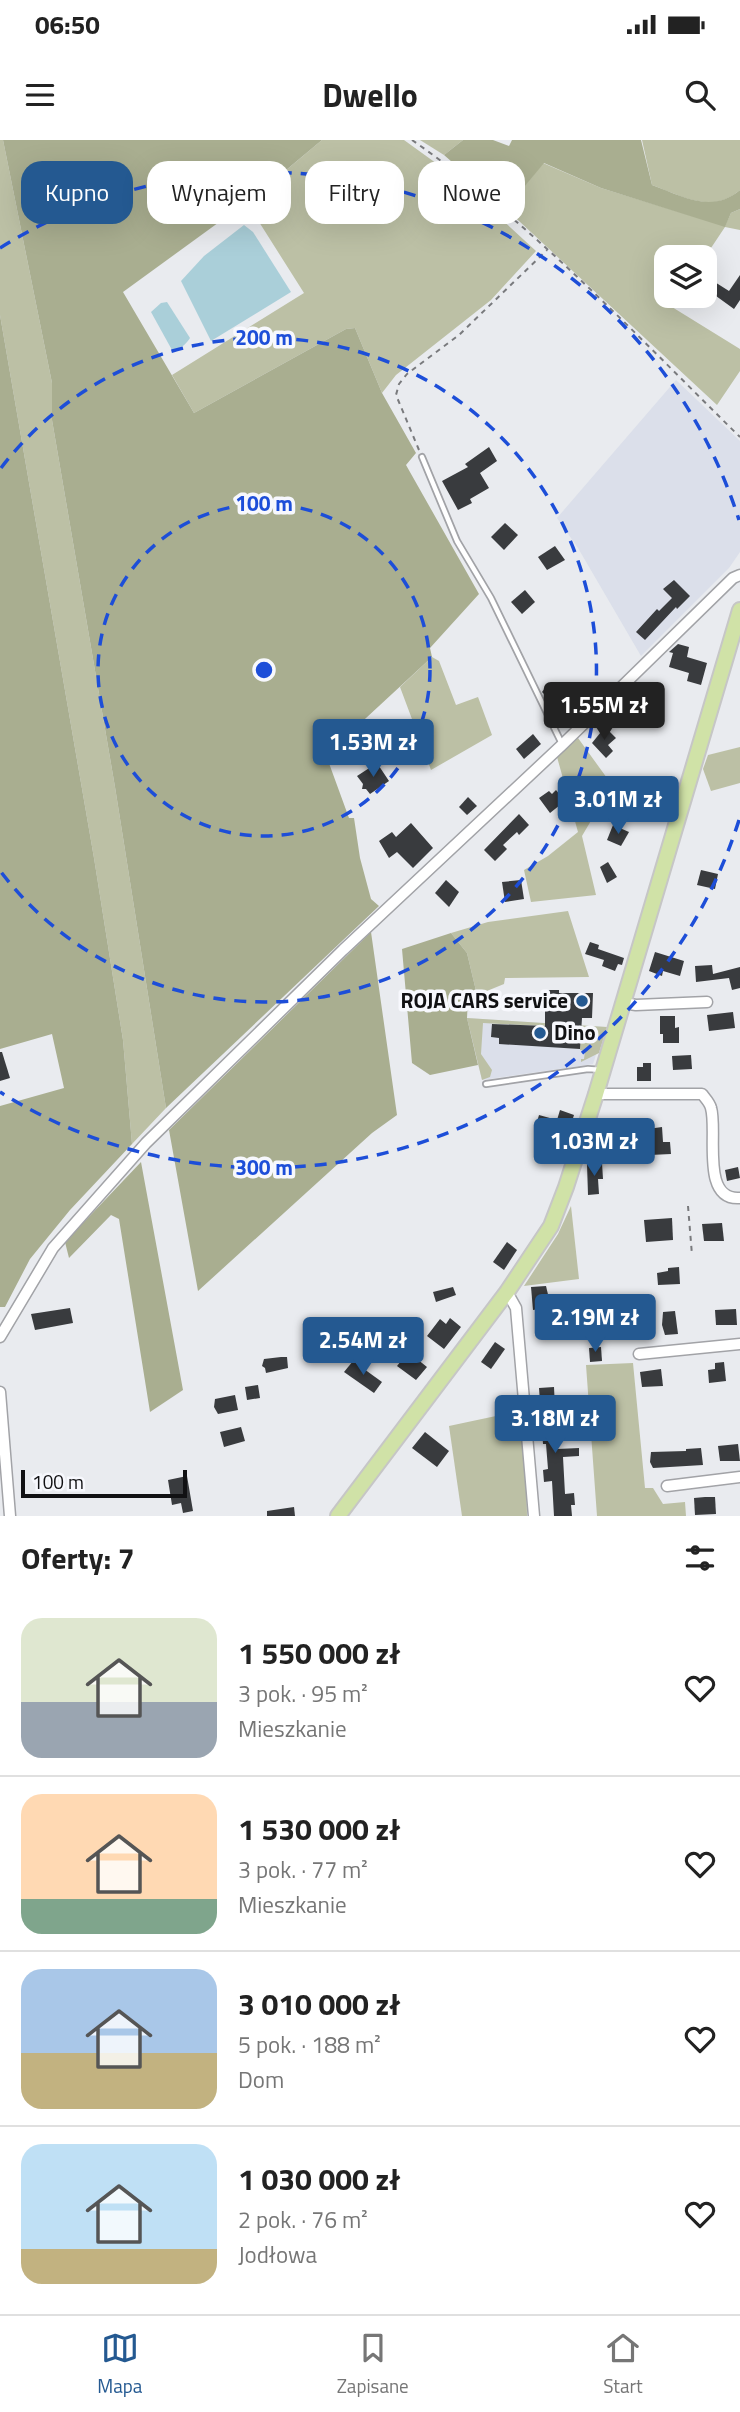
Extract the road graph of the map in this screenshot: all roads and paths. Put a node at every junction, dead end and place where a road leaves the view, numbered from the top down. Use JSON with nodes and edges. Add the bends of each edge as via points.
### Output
{"nodes":[{"id":1,"x":412,"y":140,"type":"edge"},
{"id":2,"x":547,"y":250,"type":"junction"},
{"id":3,"x":740,"y":437,"type":"edge"},
{"id":4,"x":422,"y":457,"type":"joint"},
{"id":5,"x":740,"y":575,"type":"edge"},
{"id":6,"x":740,"y":610,"type":"edge"},
{"id":7,"x":562,"y":745,"type":"junction"},
{"id":8,"x":707,"y":1002,"type":"dead end"},
{"id":9,"x":622,"y":1003,"type":"junction"},
{"id":10,"x":602,"y":1070,"type":"junction"},
{"id":11,"x":486,"y":1084,"type":"dead end"},
{"id":12,"x":596,"y":1094,"type":"junction"},
{"id":13,"x":740,"y":1198,"type":"edge"},
{"id":14,"x":688,"y":1206,"type":"dead end"},
{"id":15,"x":692,"y":1255,"type":"dead end"},
{"id":16,"x":507,"y":1292,"type":"junction"},
{"id":17,"x":0,"y":1337,"type":"edge"},
{"id":18,"x":740,"y":1344,"type":"edge"},
{"id":19,"x":639,"y":1354,"type":"dead end"},
{"id":20,"x":0,"y":1392,"type":"edge"},
{"id":21,"x":740,"y":1477,"type":"edge"},
{"id":22,"x":667,"y":1486,"type":"dead end"},
{"id":23,"x":344,"y":1513,"type":"edge"},
{"id":24,"x":10,"y":1516,"type":"edge"},
{"id":25,"x":534,"y":1516,"type":"edge"}],
"edges":[{"from":1,"to":2,"type":"path","via":[[455,170]]},
{"from":2,"to":3,"type":"path"},
{"from":2,"to":4,"type":"path","via":[[459,335],[399,384],[396,395]]},
{"from":4,"to":7,"type":"lane","via":[[457,541],[491,598]]},
{"from":5,"to":7,"type":"street"},
{"from":6,"to":9,"type":"main road"},
{"from":7,"to":17,"type":"street","via":[[146,1143],[53,1248]]},
{"from":8,"to":9,"type":"street"},
{"from":9,"to":10,"type":"main road"},
{"from":10,"to":11,"type":"lane"},
{"from":10,"to":12,"type":"main road"},
{"from":12,"to":13,"type":"street","via":[[702,1094],[711,1107],[714,1177],[721,1191]]},
{"from":12,"to":16,"type":"main road","via":[[551,1226]]},
{"from":14,"to":15,"type":"path"},
{"from":16,"to":23,"type":"main road"},
{"from":16,"to":25,"type":"street","via":[[516,1308]]},
{"from":18,"to":19,"type":"street"},
{"from":20,"to":24,"type":"street"},
{"from":21,"to":22,"type":"street"}]}
